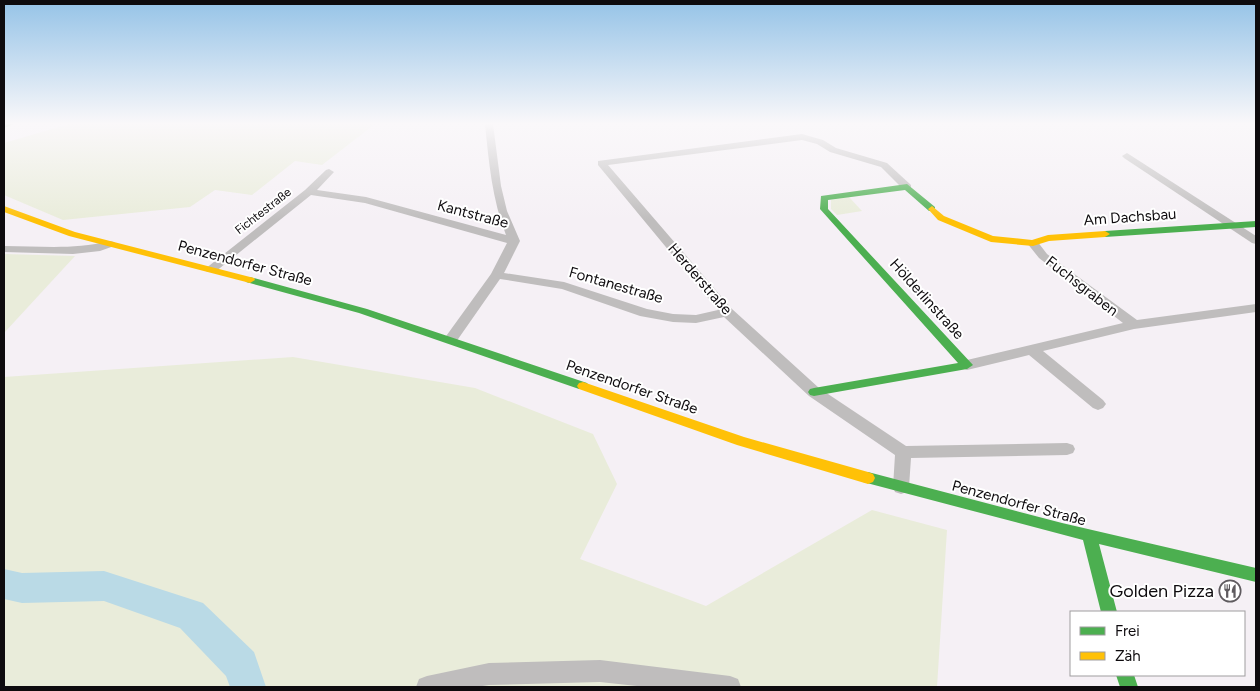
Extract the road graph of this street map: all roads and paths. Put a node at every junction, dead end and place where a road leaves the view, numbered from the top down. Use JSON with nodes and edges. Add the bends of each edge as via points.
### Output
{"nodes":[{"id":1,"x":493,"y":156,"type":"edge"},
{"id":2,"x":653,"y":156,"type":"edge"},
{"id":3,"x":858,"y":156,"type":"edge"},
{"id":4,"x":1127,"y":156,"type":"dead end"},
{"id":5,"x":330,"y":172,"type":"dead end"},
{"id":6,"x":907,"y":187,"type":"junction"},
{"id":7,"x":309,"y":192,"type":"junction"},
{"id":8,"x":4,"y":209,"type":"edge"},
{"id":9,"x":1256,"y":224,"type":"edge"},
{"id":10,"x":1231,"y":226,"type":"junction"},
{"id":11,"x":514,"y":241,"type":"junction"},
{"id":12,"x":1256,"y":241,"type":"edge"},
{"id":13,"x":1033,"y":243,"type":"junction"},
{"id":14,"x":110,"y":244,"type":"junction"},
{"id":15,"x":4,"y":249,"type":"edge"},
{"id":16,"x":211,"y":269,"type":"junction"},
{"id":17,"x":497,"y":275,"type":"junction"},
{"id":18,"x":1256,"y":308,"type":"edge"},
{"id":19,"x":727,"y":312,"type":"junction"},
{"id":20,"x":1134,"y":325,"type":"junction"},
{"id":21,"x":451,"y":340,"type":"junction"},
{"id":22,"x":1032,"y":350,"type":"junction"},
{"id":23,"x":967,"y":365,"type":"junction"},
{"id":24,"x":814,"y":392,"type":"junction"},
{"id":25,"x":1098,"y":404,"type":"dead end"},
{"id":26,"x":1067,"y":449,"type":"dead end"},
{"id":27,"x":903,"y":452,"type":"junction"},
{"id":28,"x":901,"y":487,"type":"junction"},
{"id":29,"x":1090,"y":538,"type":"junction"},
{"id":30,"x":1256,"y":575,"type":"edge"},
{"id":31,"x":1110,"y":611,"type":"edge"},
{"id":32,"x":426,"y":687,"type":"edge"},
{"id":33,"x":730,"y":687,"type":"edge"}],
"edges":[{"from":1,"to":11,"type":"street","via":[[502,212]]},
{"from":2,"to":19,"type":"street","name":"Herderstraße","via":[[601,163]]},
{"from":3,"to":6,"type":"street","name":"Herderstraße","via":[[884,165]]},
{"from":4,"to":10,"type":"street"},
{"from":5,"to":7,"type":"street","name":"Fichtestraße"},
{"from":6,"to":13,"type":"main road","via":[[941,218],[992,239]]},
{"from":6,"to":23,"type":"main road","name":"Hölderlinstraße","via":[[824,198],[824,209]]},
{"from":7,"to":11,"type":"street","name":"Kantstraße","via":[[366,200]]},
{"from":7,"to":16,"type":"street","name":"Fichtestraße"},
{"from":8,"to":14,"type":"main road","name":"Penzendorfer Straße"},
{"from":9,"to":10,"type":"main road","name":"Am Dachsbau"},
{"from":10,"to":12,"type":"street"},
{"from":10,"to":13,"type":"main road","name":"Am Dachsbau","via":[[1048,238]]},
{"from":11,"to":17,"type":"street","name":"Kantstraße"},
{"from":13,"to":20,"type":"street","name":"Fuchsgraben","via":[[1043,256]]},
{"from":14,"to":15,"type":"street","via":[[86,251]]},
{"from":14,"to":16,"type":"main road","name":"Penzendorfer Straße"},
{"from":16,"to":21,"type":"main road","name":"Penzendorfer Straße","via":[[361,310]]},
{"from":17,"to":19,"type":"street","name":"Fontanestraße","via":[[564,286],[645,313],[673,318],[696,319]]},
{"from":17,"to":21,"type":"street","name":"Kantstraße"},
{"from":18,"to":20,"type":"street","name":"Fuchsgraben"},
{"from":19,"to":24,"type":"street","name":"Herderstraße"},
{"from":20,"to":22,"type":"street","name":"Fuchsgraben"},
{"from":21,"to":28,"type":"main road","name":"Penzendorfer Straße","via":[[649,410]]},
{"from":22,"to":23,"type":"street","name":"Fuchsgraben"},
{"from":22,"to":25,"type":"street"},
{"from":23,"to":24,"type":"main road"},
{"from":24,"to":27,"type":"street","name":"Herderstraße"},
{"from":26,"to":27,"type":"street"},
{"from":27,"to":28,"type":"street"},
{"from":28,"to":29,"type":"main road","name":"Penzendorfer Straße"},
{"from":29,"to":30,"type":"main road","name":"Penzendorfer Straße"},
{"from":29,"to":31,"type":"main road"},
{"from":32,"to":33,"type":"street","via":[[489,674],[600,671]]}]}
